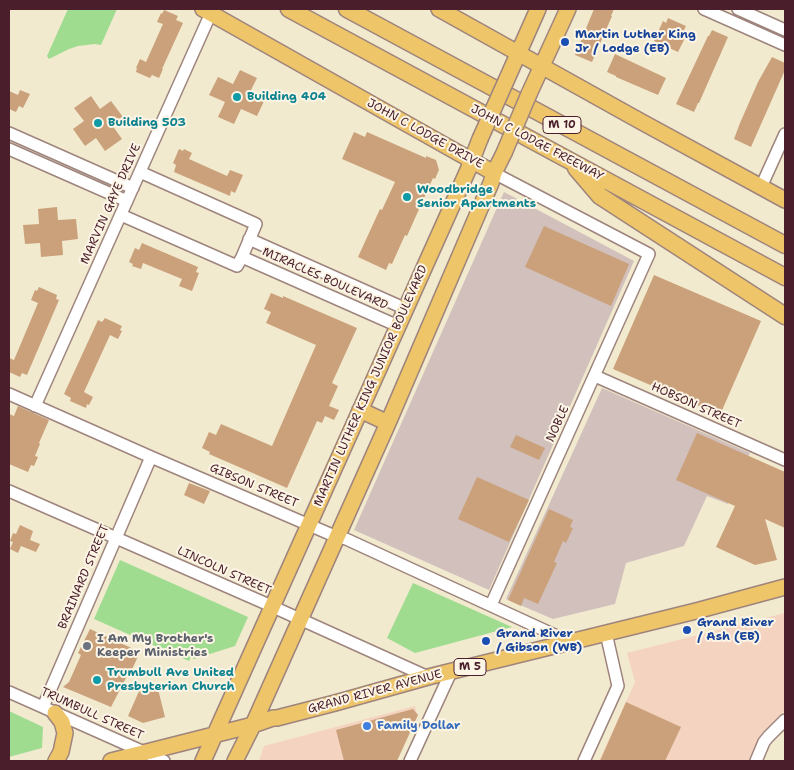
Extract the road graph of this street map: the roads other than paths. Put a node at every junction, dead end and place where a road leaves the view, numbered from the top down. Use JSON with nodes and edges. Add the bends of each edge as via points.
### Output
{"nodes":[{"id":1,"x":289,"y":9,"type":"edge"},
{"id":2,"x":347,"y":9,"type":"edge"},
{"id":3,"x":439,"y":9,"type":"edge"},
{"id":4,"x":538,"y":9,"type":"edge"},
{"id":5,"x":568,"y":9,"type":"edge"},
{"id":6,"x":704,"y":9,"type":"edge"},
{"id":7,"x":738,"y":9,"type":"edge"},
{"id":8,"x":207,"y":11,"type":"edge"},
{"id":9,"x":785,"y":30,"type":"edge"},
{"id":10,"x":785,"y":45,"type":"edge"},
{"id":11,"x":518,"y":52,"type":"junction"},
{"id":12,"x":543,"y":66,"type":"junction"},
{"id":13,"x":9,"y":133,"type":"edge"},
{"id":14,"x":785,"y":134,"type":"edge"},
{"id":15,"x":9,"y":149,"type":"edge"},
{"id":16,"x":472,"y":160,"type":"junction"},
{"id":17,"x":570,"y":161,"type":"junction"},
{"id":18,"x":140,"y":172,"type":"junction"},
{"id":19,"x":494,"y":173,"type":"junction"},
{"id":20,"x":761,"y":187,"type":"junction"},
{"id":21,"x":133,"y":188,"type":"junction"},
{"id":22,"x":785,"y":200,"type":"edge"},
{"id":23,"x":127,"y":201,"type":"junction"},
{"id":24,"x":121,"y":214,"type":"junction"},
{"id":25,"x":249,"y":239,"type":"junction"},
{"id":26,"x":782,"y":242,"type":"edge"},
{"id":27,"x":649,"y":254,"type":"joint"},
{"id":28,"x":239,"y":261,"type":"junction"},
{"id":29,"x":785,"y":277,"type":"edge"},
{"id":30,"x":406,"y":309,"type":"junction"},
{"id":31,"x":785,"y":316,"type":"edge"},
{"id":32,"x":398,"y":326,"type":"junction"},
{"id":33,"x":595,"y":376,"type":"junction"},
{"id":34,"x":9,"y":394,"type":"edge"},
{"id":35,"x":36,"y":406,"type":"junction"},
{"id":36,"x":360,"y":410,"type":"junction"},
{"id":37,"x":388,"y":423,"type":"junction"},
{"id":38,"x":151,"y":457,"type":"junction"},
{"id":39,"x":785,"y":460,"type":"edge"},
{"id":40,"x":9,"y":491,"type":"edge"},
{"id":41,"x":309,"y":524,"type":"junction"},
{"id":42,"x":337,"y":537,"type":"junction"},
{"id":43,"x":116,"y":538,"type":"junction"},
{"id":44,"x":785,"y":587,"type":"edge"},
{"id":45,"x":491,"y":606,"type":"junction"},
{"id":46,"x":272,"y":607,"type":"junction"},
{"id":47,"x":300,"y":620,"type":"junction"},
{"id":48,"x":606,"y":633,"type":"junction"},
{"id":49,"x":570,"y":642,"type":"junction"},
{"id":50,"x":451,"y":672,"type":"junction"},
{"id":51,"x":428,"y":678,"type":"junction"},
{"id":52,"x":9,"y":692,"type":"edge"},
{"id":53,"x":49,"y":710,"type":"junction"},
{"id":54,"x":785,"y":720,"type":"edge"},
{"id":55,"x":253,"y":725,"type":"junction"},
{"id":56,"x":215,"y":734,"type":"junction"},
{"id":57,"x":145,"y":753,"type":"junction"},
{"id":58,"x":56,"y":761,"type":"edge"},
{"id":59,"x":111,"y":761,"type":"edge"},
{"id":60,"x":164,"y":761,"type":"edge"},
{"id":61,"x":203,"y":761,"type":"edge"},
{"id":62,"x":235,"y":761,"type":"edge"},
{"id":63,"x":410,"y":761,"type":"edge"},
{"id":64,"x":584,"y":761,"type":"edge"},
{"id":65,"x":756,"y":761,"type":"edge"}],
"edges":[{"from":1,"to":17,"type":"highway","name":"JOHN C LODGE FREEWAY","number":"M 10"},
{"from":2,"to":26,"type":"highway","number":"M 10"},
{"from":3,"to":11,"type":"main road"},
{"from":4,"to":11,"type":"main road","name":"MARTIN LUTHER KING JUNIOR BOULEVARD"},
{"from":5,"to":12,"type":"main road"},
{"from":6,"to":10,"type":"street"},
{"from":7,"to":9,"type":"street"},
{"from":8,"to":16,"type":"main road","name":"JOHN C LODGE DRIVE"},
{"from":8,"to":18,"type":"street","name":"MARVIN GAYE DRIVE"},
{"from":11,"to":12,"type":"main road"},
{"from":11,"to":16,"type":"main road","name":"MARTIN LUTHER KING JUNIOR BOULEVARD","bridge":true},
{"from":12,"to":19,"type":"main road","bridge":true},
{"from":12,"to":20,"type":"main road"},
{"from":13,"to":21,"type":"street"},
{"from":14,"to":20,"type":"street"},
{"from":15,"to":23,"type":"street"},
{"from":16,"to":19,"type":"main road","name":"JOHN C LODGE DRIVE"},
{"from":16,"to":30,"type":"main road","name":"MARTIN LUTHER KING JUNIOR BOULEVARD"},
{"from":17,"to":29,"type":"highway","name":"JOHN C LODGE FREEWAY","number":"M 10"},
{"from":17,"to":31,"type":"highway","via":[[600,196]]},
{"from":18,"to":21,"type":"street","name":"MARVIN GAYE DRIVE"},
{"from":18,"to":25,"type":"street","name":"MIRACLES BOULEVARD","via":[[256,224]]},
{"from":19,"to":27,"type":"street","name":"JOHN C LODGE DRIVE"},
{"from":19,"to":37,"type":"main road"},
{"from":20,"to":22,"type":"main road"},
{"from":21,"to":23,"type":"street","name":"MARVIN GAYE DRIVE"},
{"from":23,"to":24,"type":"street","name":"MARVIN GAYE DRIVE"},
{"from":24,"to":28,"type":"street","name":"MIRACLES BOULEVARD"},
{"from":24,"to":35,"type":"street","name":"MARVIN GAYE DRIVE"},
{"from":25,"to":28,"type":"street","name":"MIRACLES BOULEVARD"},
{"from":25,"to":30,"type":"street","name":"MIRACLES BOULEVARD"},
{"from":27,"to":33,"type":"street","name":"NOBLE"},
{"from":28,"to":32,"type":"street","name":"MIRACLES BOULEVARD"},
{"from":30,"to":32,"type":"main road","name":"MARTIN LUTHER KING JUNIOR BOULEVARD"},
{"from":32,"to":36,"type":"main road","name":"MARTIN LUTHER KING JUNIOR BOULEVARD"},
{"from":33,"to":39,"type":"street","name":"HOBSON STREET"},
{"from":33,"to":45,"type":"street","name":"NOBLE"},
{"from":34,"to":35,"type":"street","name":"GIBSON STREET"},
{"from":35,"to":38,"type":"street","name":"GIBSON STREET"},
{"from":36,"to":37,"type":"main road"},
{"from":36,"to":41,"type":"main road","name":"MARTIN LUTHER KING JUNIOR BOULEVARD"},
{"from":37,"to":42,"type":"main road"},
{"from":38,"to":41,"type":"street","name":"GIBSON STREET"},
{"from":38,"to":43,"type":"street","name":"BRAINARD STREET"},
{"from":40,"to":43,"type":"street","name":"LINCOLN STREET"},
{"from":41,"to":42,"type":"street","name":"GIBSON STREET"},
{"from":41,"to":46,"type":"main road","name":"MARTIN LUTHER KING JUNIOR BOULEVARD"},
{"from":42,"to":45,"type":"street","name":"GIBSON STREET"},
{"from":42,"to":47,"type":"main road"},
{"from":43,"to":46,"type":"street","name":"LINCOLN STREET"},
{"from":43,"to":53,"type":"street","name":"BRAINARD STREET"},
{"from":44,"to":48,"type":"main road","name":"GRAND RIVER AVENUE","number":"M 5"},
{"from":45,"to":49,"type":"street","name":"GIBSON STREET"},
{"from":46,"to":47,"type":"street","name":"LINCOLN STREET"},
{"from":46,"to":56,"type":"main road","name":"MARTIN LUTHER KING JUNIOR BOULEVARD"},
{"from":47,"to":51,"type":"street","name":"LINCOLN STREET"},
{"from":47,"to":55,"type":"main road"},
{"from":48,"to":49,"type":"main road","name":"GRAND RIVER AVENUE","number":"M 5"},
{"from":48,"to":64,"type":"street","via":[[618,686]]},
{"from":49,"to":50,"type":"main road","name":"GRAND RIVER AVENUE","number":"M 5"},
{"from":50,"to":51,"type":"main road","name":"GRAND RIVER AVENUE","number":"M 5"},
{"from":50,"to":63,"type":"street"},
{"from":51,"to":55,"type":"main road","name":"GRAND RIVER AVENUE","number":"M 5"},
{"from":52,"to":53,"type":"street","name":"TRUMBULL STREET"},
{"from":53,"to":57,"type":"street","name":"TRUMBULL STREET"},
{"from":53,"to":58,"type":"main road","via":[[62,722],[65,733]]},
{"from":54,"to":65,"type":"street","via":[[764,742]]},
{"from":55,"to":56,"type":"main road","name":"GRAND RIVER AVENUE","number":"M 5"},
{"from":55,"to":62,"type":"main road"},
{"from":56,"to":57,"type":"main road","name":"GRAND RIVER AVENUE","number":"M 5"},
{"from":56,"to":61,"type":"main road","name":"MARTIN LUTHER KING JUNIOR BOULEVARD"},
{"from":57,"to":59,"type":"main road","name":"GRAND RIVER AVENUE","number":"M 5"},
{"from":57,"to":60,"type":"street","name":"TRUMBULL STREET"}]}
